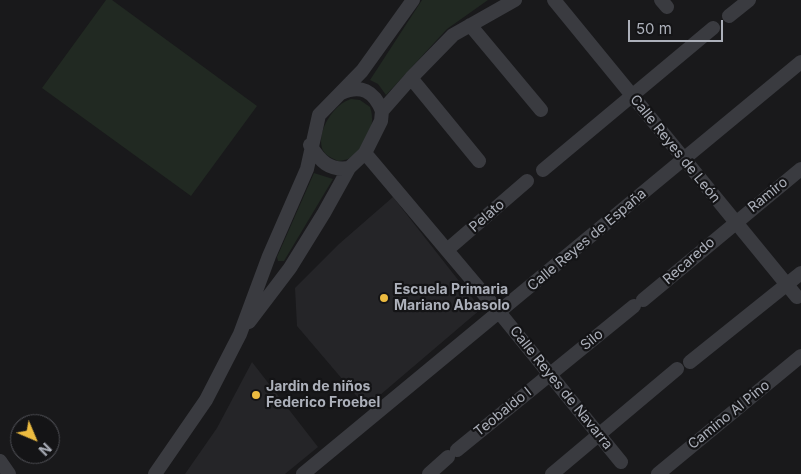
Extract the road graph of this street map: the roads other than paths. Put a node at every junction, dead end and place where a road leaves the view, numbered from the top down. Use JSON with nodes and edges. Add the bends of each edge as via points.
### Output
{"nodes":[{"id":1,"x":413,"y":0,"type":"edge"},
{"id":2,"x":515,"y":0,"type":"edge"},
{"id":3,"x":554,"y":0,"type":"edge"},
{"id":4,"x":749,"y":0,"type":"edge"},
{"id":5,"x":729,"y":16,"type":"dead end"},
{"id":6,"x":470,"y":25,"type":"junction"},
{"id":7,"x":713,"y":28,"type":"dead end"},
{"id":8,"x":801,"y":62,"type":"edge"},
{"id":9,"x":411,"y":78,"type":"junction"},
{"id":10,"x":340,"y":93,"type":"junction"},
{"id":11,"x":632,"y":96,"type":"junction"},
{"id":12,"x":542,"y":110,"type":"dead end"},
{"id":13,"x":382,"y":112,"type":"junction"},
{"id":14,"x":310,"y":145,"type":"junction"},
{"id":15,"x":365,"y":154,"type":"junction"},
{"id":16,"x":684,"y":159,"type":"junction"},
{"id":17,"x":479,"y":161,"type":"dead end"},
{"id":18,"x":349,"y":168,"type":"junction"},
{"id":19,"x":801,"y":169,"type":"edge"},
{"id":20,"x":543,"y":170,"type":"dead end"},
{"id":21,"x":527,"y":182,"type":"dead end"},
{"id":22,"x":735,"y":222,"type":"junction"},
{"id":23,"x":447,"y":250,"type":"junction"},
{"id":24,"x":801,"y":273,"type":"edge"},
{"id":25,"x":787,"y":285,"type":"junction"},
{"id":26,"x":797,"y":297,"type":"dead end"},
{"id":27,"x":639,"y":303,"type":"joint"},
{"id":28,"x":499,"y":312,"type":"junction"},
{"id":29,"x":240,"y":334,"type":"junction"},
{"id":30,"x":801,"y":356,"type":"edge"},
{"id":31,"x":690,"y":362,"type":"dead end"},
{"id":32,"x":677,"y":369,"type":"dead end"},
{"id":33,"x":550,"y":374,"type":"junction"},
{"id":34,"x":598,"y":434,"type":"junction"},
{"id":35,"x":0,"y":461,"type":"edge"},
{"id":36,"x":621,"y":462,"type":"dead end"},
{"id":37,"x":312,"y":471,"type":"edge"},
{"id":38,"x":9,"y":474,"type":"edge"},
{"id":39,"x":155,"y":474,"type":"edge"},
{"id":40,"x":429,"y":474,"type":"edge"},
{"id":41,"x":552,"y":474,"type":"edge"},
{"id":42,"x":658,"y":474,"type":"edge"}],
"edges":[{"from":1,"to":10,"type":"street","via":[[362,71]]},
{"from":2,"to":6,"type":"street"},
{"from":3,"to":11,"type":"street","name":"Calle Reyes de León"},
{"from":4,"to":5,"type":"street"},
{"from":6,"to":9,"type":"street","via":[[453,36]]},
{"from":6,"to":12,"type":"street"},
{"from":7,"to":11,"type":"street"},
{"from":8,"to":16,"type":"street","name":"Calle Reyes de España"},
{"from":9,"to":13,"type":"street"},
{"from":9,"to":17,"type":"street"},
{"from":10,"to":13,"type":"street","via":[[365,89],[379,103]]},
{"from":10,"to":14,"type":"street","via":[[319,116]]},
{"from":11,"to":16,"type":"street","name":"Calle Reyes de León"},
{"from":11,"to":20,"type":"street"},
{"from":13,"to":15,"type":"street"},
{"from":14,"to":18,"type":"street","via":[[324,164]]},
{"from":14,"to":29,"type":"street","via":[[307,169]]},
{"from":15,"to":18,"type":"street"},
{"from":15,"to":23,"type":"street","name":"Calle Reyes de Navarra"},
{"from":16,"to":22,"type":"street","name":"Calle Reyes de León"},
{"from":16,"to":28,"type":"street","name":"Calle Reyes de España"},
{"from":18,"to":29,"type":"street","via":[[290,268]]},
{"from":19,"to":22,"type":"street","name":"Ramiro"},
{"from":21,"to":23,"type":"street","name":"Pelato"},
{"from":22,"to":25,"type":"street","name":"Calle Reyes de León"},
{"from":22,"to":27,"type":"street","name":"Recaredo"},
{"from":23,"to":28,"type":"street","name":"Calle Reyes de Navarra"},
{"from":24,"to":25,"type":"street"},
{"from":25,"to":26,"type":"street","name":"Calle Reyes de León"},
{"from":25,"to":31,"type":"street"},
{"from":27,"to":33,"type":"street","name":"Silo"},
{"from":28,"to":33,"type":"street","name":"Calle Reyes de Navarra"},
{"from":28,"to":37,"type":"street","name":"Calle Reyes de España"},
{"from":29,"to":39,"type":"street","via":[[206,400]]},
{"from":30,"to":42,"type":"street","name":"Camino Al Pino"},
{"from":32,"to":34,"type":"street"},
{"from":33,"to":34,"type":"street","name":"Calle Reyes de Navarra"},
{"from":33,"to":40,"type":"street","name":"Teobaldo I"},
{"from":34,"to":36,"type":"street","name":"Calle Reyes de Navarra"},
{"from":34,"to":41,"type":"street"},
{"from":35,"to":38,"type":"street"}]}
